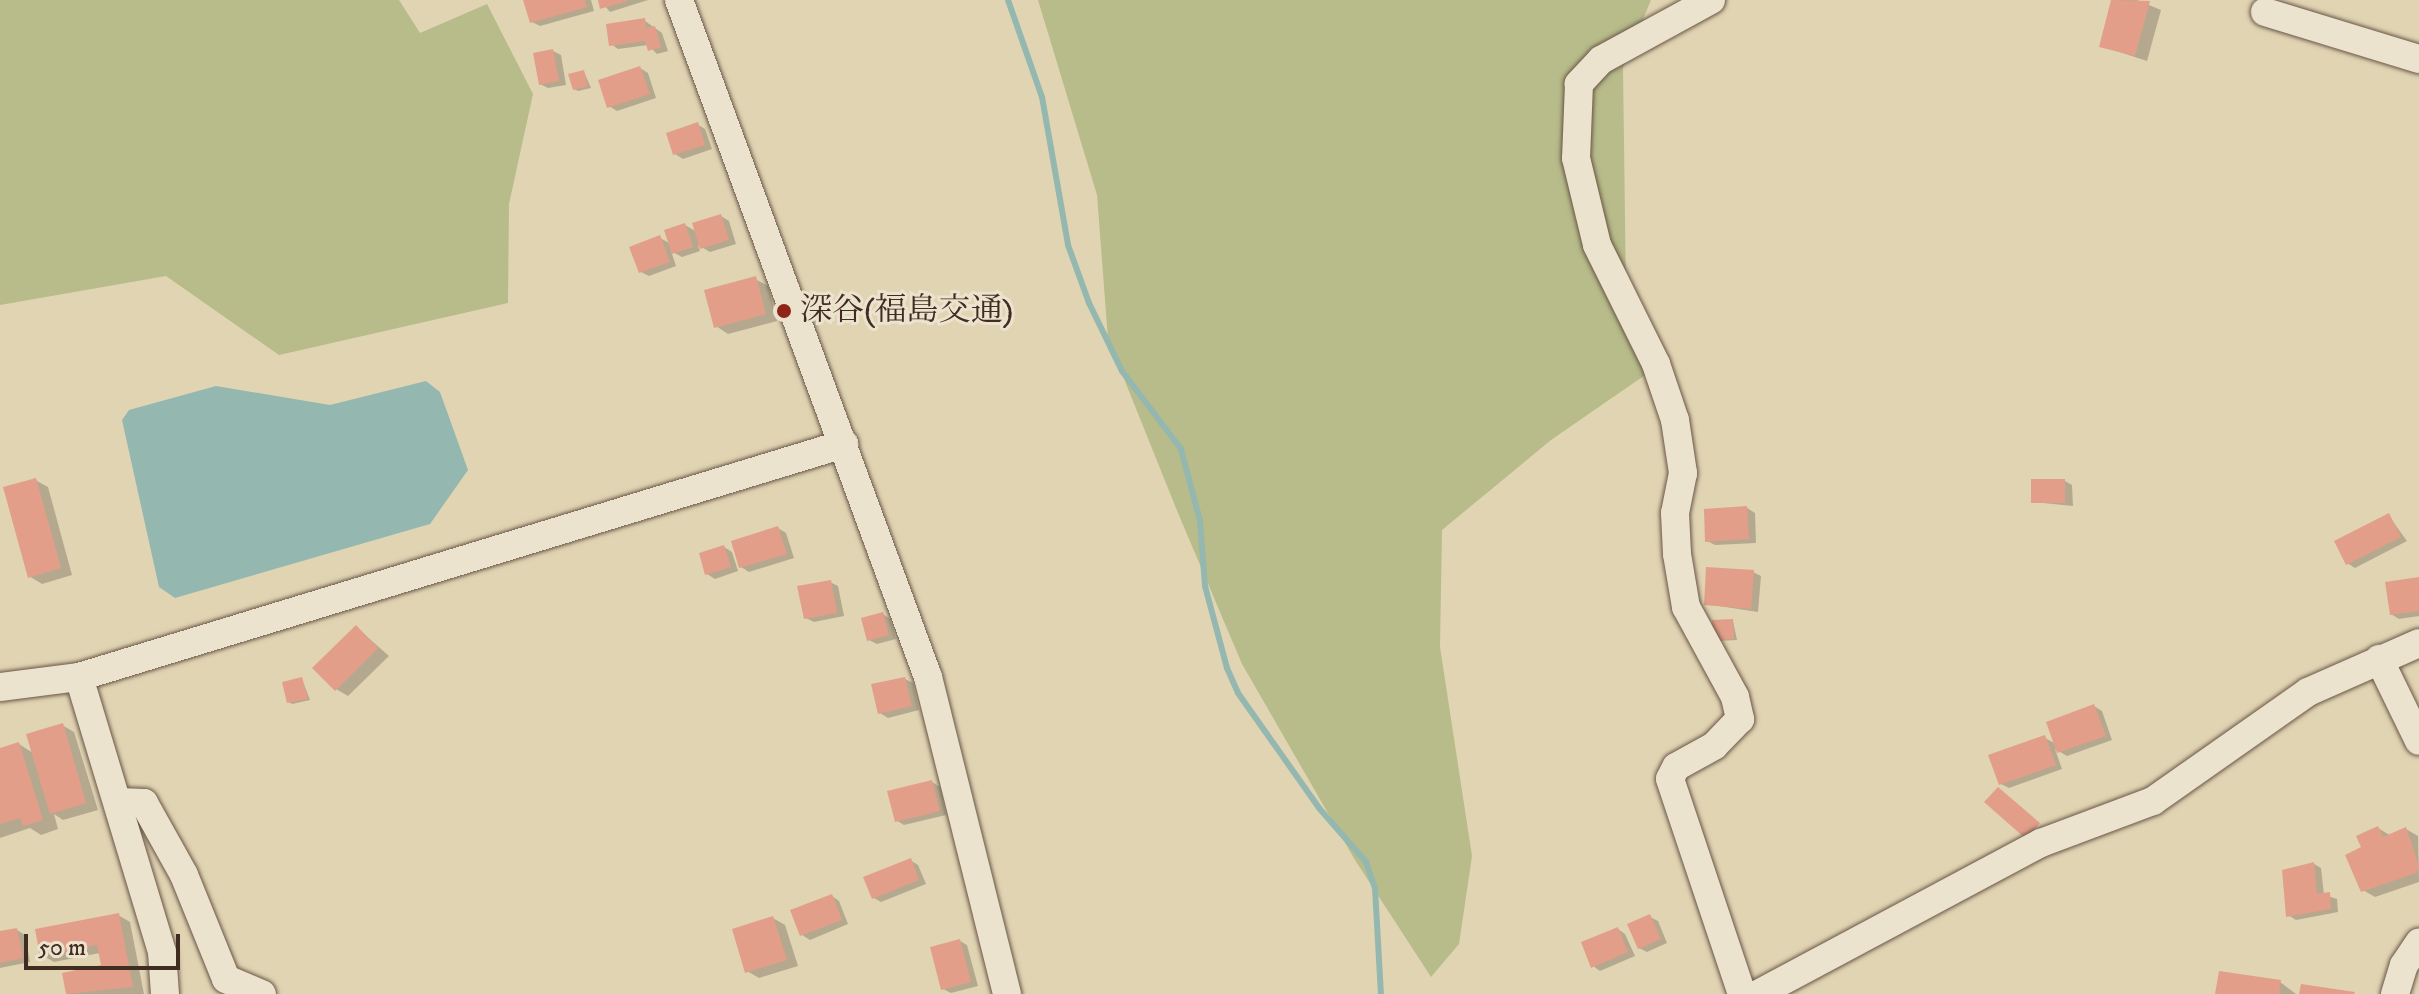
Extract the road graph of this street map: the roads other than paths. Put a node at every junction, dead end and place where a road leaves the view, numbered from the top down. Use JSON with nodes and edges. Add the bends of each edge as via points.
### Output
{"nodes":[{"id":1,"x":679,"y":0,"type":"edge"},
{"id":2,"x":1711,"y":0,"type":"edge"},
{"id":3,"x":2265,"y":12,"type":"dead end"},
{"id":4,"x":2419,"y":59,"type":"edge"},
{"id":5,"x":844,"y":444,"type":"junction"},
{"id":6,"x":2419,"y":643,"type":"edge"},
{"id":7,"x":2379,"y":659,"type":"junction"},
{"id":8,"x":79,"y":677,"type":"junction"},
{"id":9,"x":0,"y":687,"type":"edge"},
{"id":10,"x":2419,"y":741,"type":"edge"},
{"id":11,"x":119,"y":802,"type":"junction"},
{"id":12,"x":2419,"y":943,"type":"edge"},
{"id":13,"x":224,"y":987,"type":"edge"},
{"id":14,"x":165,"y":994,"type":"edge"},
{"id":15,"x":262,"y":994,"type":"edge"},
{"id":16,"x":1007,"y":994,"type":"edge"},
{"id":17,"x":1742,"y":994,"type":"edge"},
{"id":18,"x":1758,"y":994,"type":"edge"},
{"id":19,"x":2395,"y":994,"type":"edge"}],
"edges":[{"from":1,"to":5,"type":"street"},
{"from":2,"to":17,"type":"street","via":[[1601,60],[1579,84],[1576,158],[1597,245],[1656,364],[1675,420],[1683,473],[1675,513],[1677,554],[1686,607],[1735,697],[1740,719],[1714,746],[1676,767],[1670,779]]},
{"from":3,"to":4,"type":"street"},
{"from":5,"to":8,"type":"street"},
{"from":5,"to":16,"type":"street","via":[[928,677]]},
{"from":6,"to":7,"type":"street"},
{"from":7,"to":10,"type":"street"},
{"from":7,"to":18,"type":"street","via":[[2308,692],[2153,801],[2041,843]]},
{"from":8,"to":9,"type":"street"},
{"from":8,"to":11,"type":"street"},
{"from":11,"to":13,"type":"street","via":[[144,803],[184,875]]},
{"from":11,"to":14,"type":"street","via":[[162,952]]},
{"from":12,"to":19,"type":"street","via":[[2404,965]]},
{"from":13,"to":15,"type":"street"}]}
